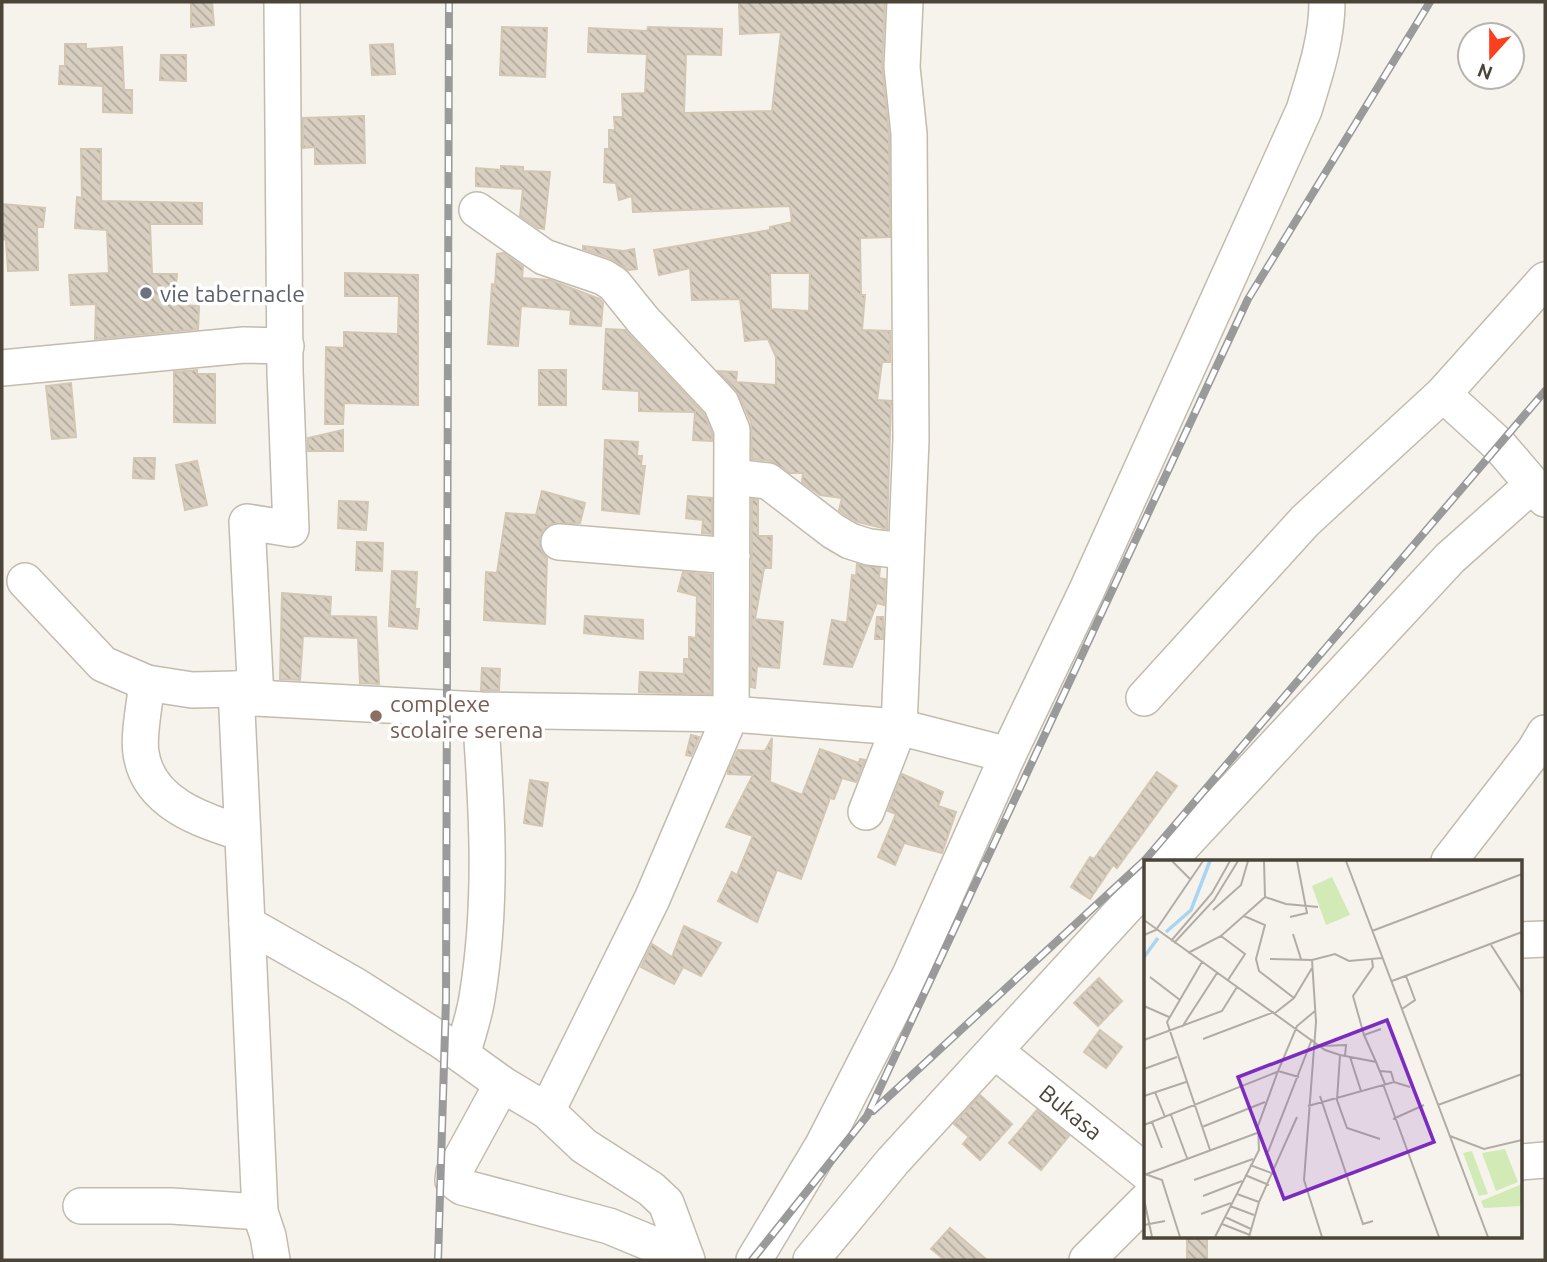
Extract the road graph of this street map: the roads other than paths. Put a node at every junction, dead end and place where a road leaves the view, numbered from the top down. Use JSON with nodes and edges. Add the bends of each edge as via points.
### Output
{"nodes":[{"id":1,"x":282,"y":2,"type":"edge"},
{"id":2,"x":905,"y":2,"type":"edge"},
{"id":3,"x":1327,"y":2,"type":"edge"},
{"id":4,"x":477,"y":210,"type":"dead end"},
{"id":5,"x":1545,"y":279,"type":"edge"},
{"id":6,"x":286,"y":346,"type":"junction"},
{"id":7,"x":2,"y":368,"type":"edge"},
{"id":8,"x":1443,"y":394,"type":"junction"},
{"id":9,"x":733,"y":477,"type":"junction"},
{"id":10,"x":1538,"y":492,"type":"edge"},
{"id":11,"x":559,"y":542,"type":"dead end"},
{"id":12,"x":906,"y":551,"type":"junction"},
{"id":13,"x":732,"y":556,"type":"junction"},
{"id":14,"x":25,"y":581,"type":"dead end"},
{"id":15,"x":147,"y":682,"type":"junction"},
{"id":16,"x":246,"y":693,"type":"junction"},
{"id":17,"x":1144,"y":698,"type":"dead end"},
{"id":18,"x":480,"y":710,"type":"junction"},
{"id":19,"x":731,"y":714,"type":"junction"},
{"id":20,"x":899,"y":727,"type":"junction"},
{"id":21,"x":1545,"y":733,"type":"edge"},
{"id":22,"x":1007,"y":755,"type":"junction"},
{"id":23,"x":866,"y":812,"type":"dead end"},
{"id":24,"x":242,"y":833,"type":"junction"},
{"id":25,"x":1169,"y":860,"type":"edge"},
{"id":26,"x":1450,"y":860,"type":"edge"},
{"id":27,"x":1144,"y":887,"type":"edge"},
{"id":28,"x":247,"y":924,"type":"junction"},
{"id":29,"x":1545,"y":939,"type":"edge"},
{"id":30,"x":1522,"y":940,"type":"edge"},
{"id":31,"x":995,"y":1051,"type":"junction"},
{"id":32,"x":462,"y":1055,"type":"junction"},
{"id":33,"x":502,"y":1084,"type":"junction"},
{"id":34,"x":547,"y":1111,"type":"junction"},
{"id":35,"x":1545,"y":1160,"type":"edge"},
{"id":36,"x":1522,"y":1162,"type":"edge"},
{"id":37,"x":1144,"y":1170,"type":"edge"},
{"id":38,"x":1144,"y":1203,"type":"edge"},
{"id":39,"x":81,"y":1206,"type":"dead end"},
{"id":40,"x":260,"y":1212,"type":"junction"},
{"id":41,"x":686,"y":1259,"type":"edge"},
{"id":42,"x":272,"y":1260,"type":"edge"},
{"id":43,"x":754,"y":1260,"type":"edge"},
{"id":44,"x":811,"y":1260,"type":"edge"},
{"id":45,"x":1087,"y":1260,"type":"edge"}],
"edges":[{"from":1,"to":6,"type":"street"},
{"from":2,"to":12,"type":"street","via":[[902,68],[909,134],[911,426]]},
{"from":3,"to":22,"type":"street","via":[[1327,24],[1304,110],[1086,592]]},
{"from":4,"to":9,"type":"street","via":[[544,257],[614,284],[721,403],[732,430]]},
{"from":5,"to":8,"type":"street"},
{"from":6,"to":7,"type":"street","via":[[244,345]]},
{"from":6,"to":16,"type":"street","via":[[291,529],[247,522]]},
{"from":8,"to":10,"type":"street","via":[[1499,445]]},
{"from":8,"to":17,"type":"street","via":[[1305,521]]},
{"from":9,"to":12,"type":"street","via":[[768,481],[850,541]]},
{"from":9,"to":13,"type":"street"},
{"from":10,"to":25,"type":"street","via":[[1450,558]]},
{"from":11,"to":13,"type":"street"},
{"from":12,"to":20,"type":"street"},
{"from":13,"to":19,"type":"street"},
{"from":14,"to":15,"type":"street","via":[[103,664]]},
{"from":15,"to":16,"type":"street"},
{"from":15,"to":24,"type":"street","via":[[140,752],[148,777],[168,800],[197,819]]},
{"from":16,"to":18,"type":"street"},
{"from":16,"to":24,"type":"street"},
{"from":18,"to":19,"type":"street"},
{"from":18,"to":32,"type":"street","via":[[489,891],[477,1000]]},
{"from":19,"to":20,"type":"street"},
{"from":19,"to":34,"type":"street","via":[[652,900]]},
{"from":20,"to":22,"type":"street"},
{"from":20,"to":23,"type":"street"},
{"from":21,"to":26,"type":"street"},
{"from":22,"to":43,"type":"street","via":[[904,988],[823,1145]]},
{"from":24,"to":28,"type":"street"},
{"from":27,"to":31,"type":"street"},
{"from":28,"to":32,"type":"street","via":[[356,986]]},
{"from":28,"to":40,"type":"street"},
{"from":29,"to":30,"type":"street"},
{"from":31,"to":37,"type":"street","name":"Bukasa"},
{"from":31,"to":44,"type":"street","via":[[893,1161]]},
{"from":32,"to":33,"type":"street"},
{"from":33,"to":34,"type":"street"},
{"from":33,"to":41,"type":"street","via":[[453,1180],[462,1187],[609,1226]]},
{"from":34,"to":41,"type":"street","via":[[584,1146],[652,1189],[666,1203]]},
{"from":35,"to":36,"type":"street"},
{"from":38,"to":45,"type":"street"},
{"from":39,"to":40,"type":"street"},
{"from":40,"to":42,"type":"street"}]}
